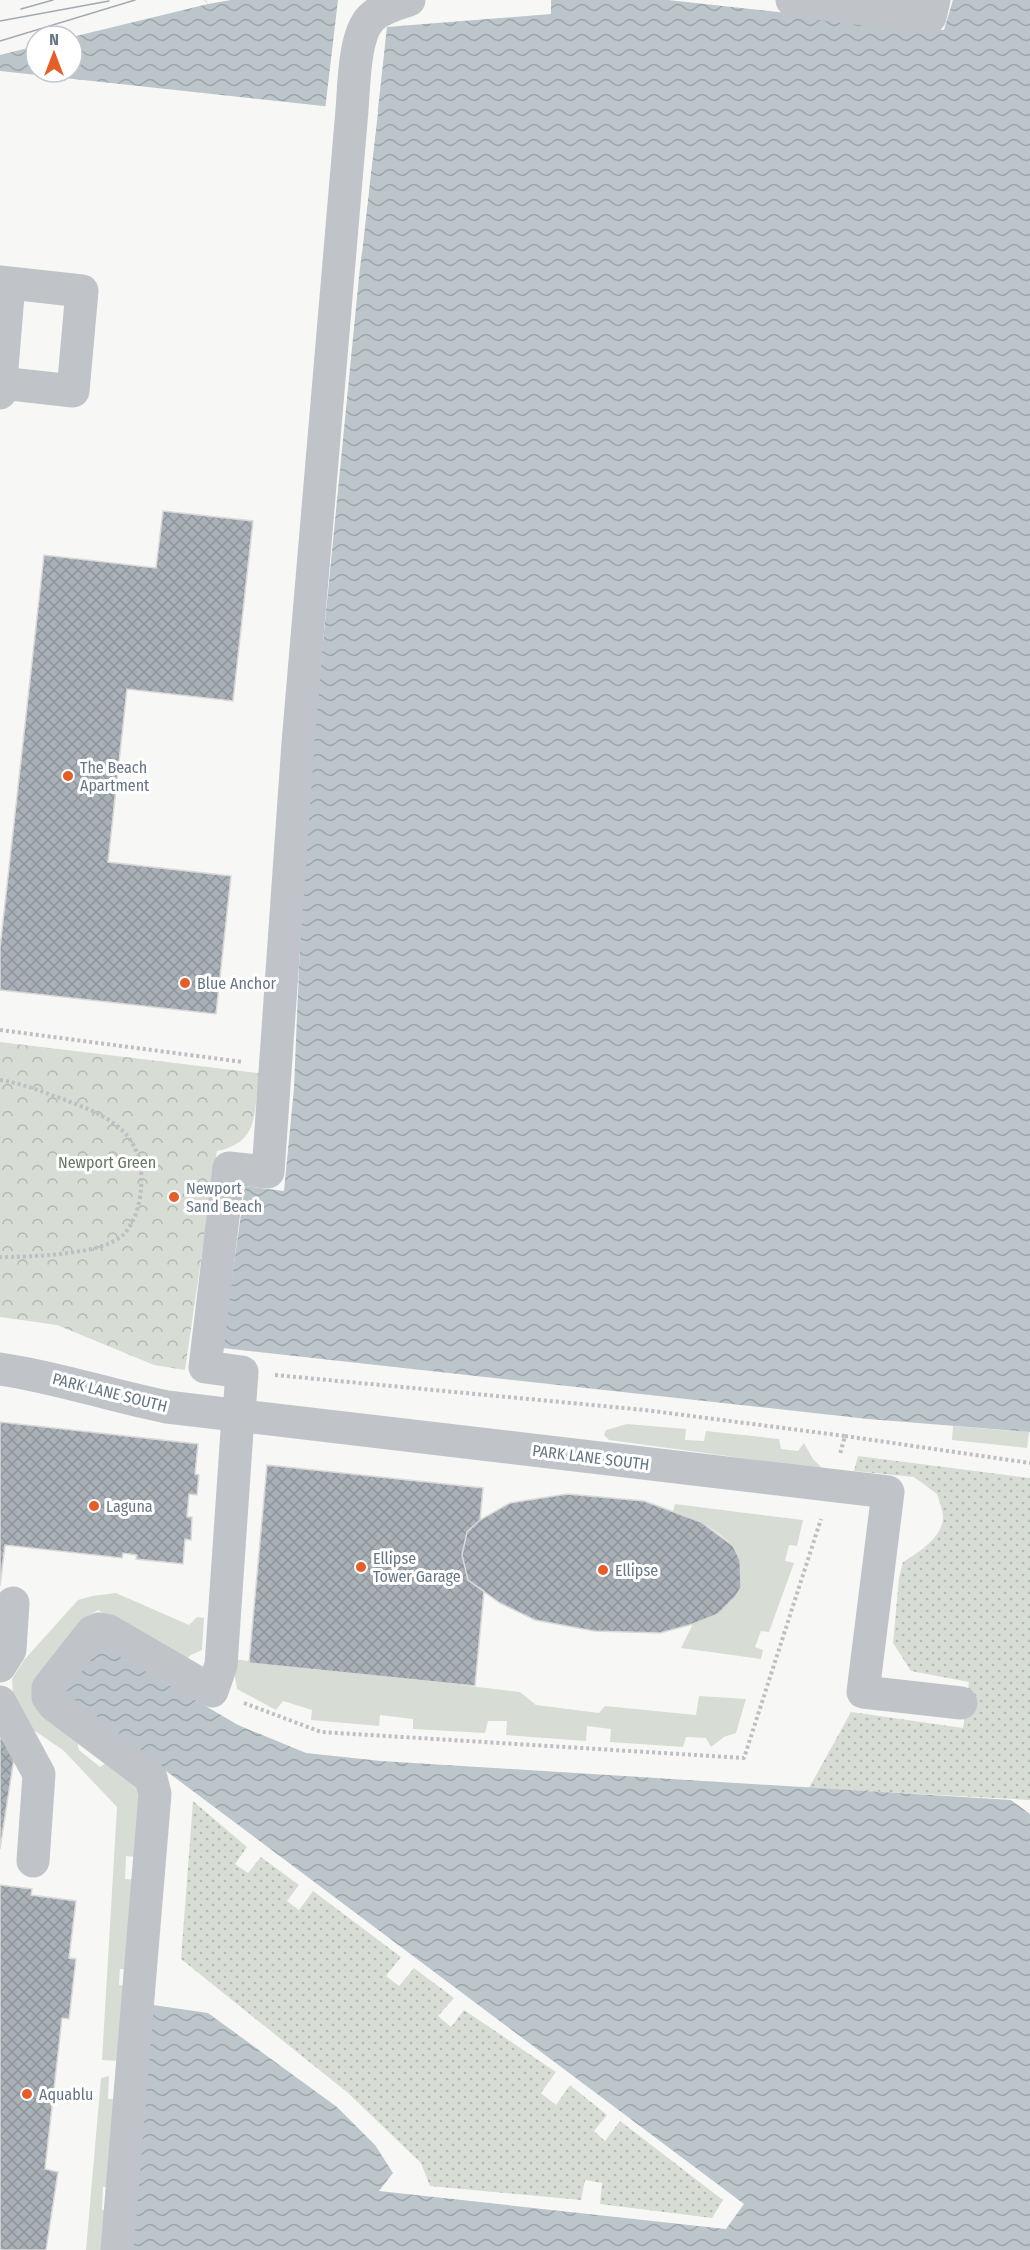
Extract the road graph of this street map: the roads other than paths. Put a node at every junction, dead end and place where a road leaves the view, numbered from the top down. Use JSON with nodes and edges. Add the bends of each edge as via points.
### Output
{"nodes":[{"id":1,"x":409,"y":0,"type":"edge"},
{"id":2,"x":792,"y":0,"type":"edge"},
{"id":3,"x":934,"y":0,"type":"edge"},
{"id":4,"x":5,"y":283,"type":"edge"},
{"id":5,"x":0,"y":386,"type":"edge"},
{"id":6,"x":0,"y":1370,"type":"edge"},
{"id":7,"x":13,"y":1602,"type":"dead end"},
{"id":8,"x":0,"y":1666,"type":"edge"},
{"id":9,"x":0,"y":1702,"type":"edge"},
{"id":10,"x":961,"y":1703,"type":"dead end"},
{"id":11,"x":33,"y":1861,"type":"dead end"},
{"id":12,"x":117,"y":2250,"type":"edge"}],
"edges":[{"from":1,"to":12,"type":"street","via":[[389,6],[371,18],[360,34],[298,743],[268,1172],[229,1168],[205,1367],[240,1401],[220,1665],[212,1691],[109,1631],[99,1629],[92,1632],[48,1688],[54,1705],[151,1778],[155,1794]]},
{"from":2,"to":3,"type":"street","via":[[930,17]]},
{"from":4,"to":5,"type":"street"},
{"from":4,"to":5,"type":"street","via":[[82,291],[73,391]]},
{"from":6,"to":10,"type":"street","name":"PARK LANE SOUTH","via":[[47,1377],[167,1407],[888,1492],[863,1692]]},
{"from":7,"to":8,"type":"street","via":[[10,1650]]},
{"from":9,"to":11,"type":"street","via":[[39,1774]]}]}
